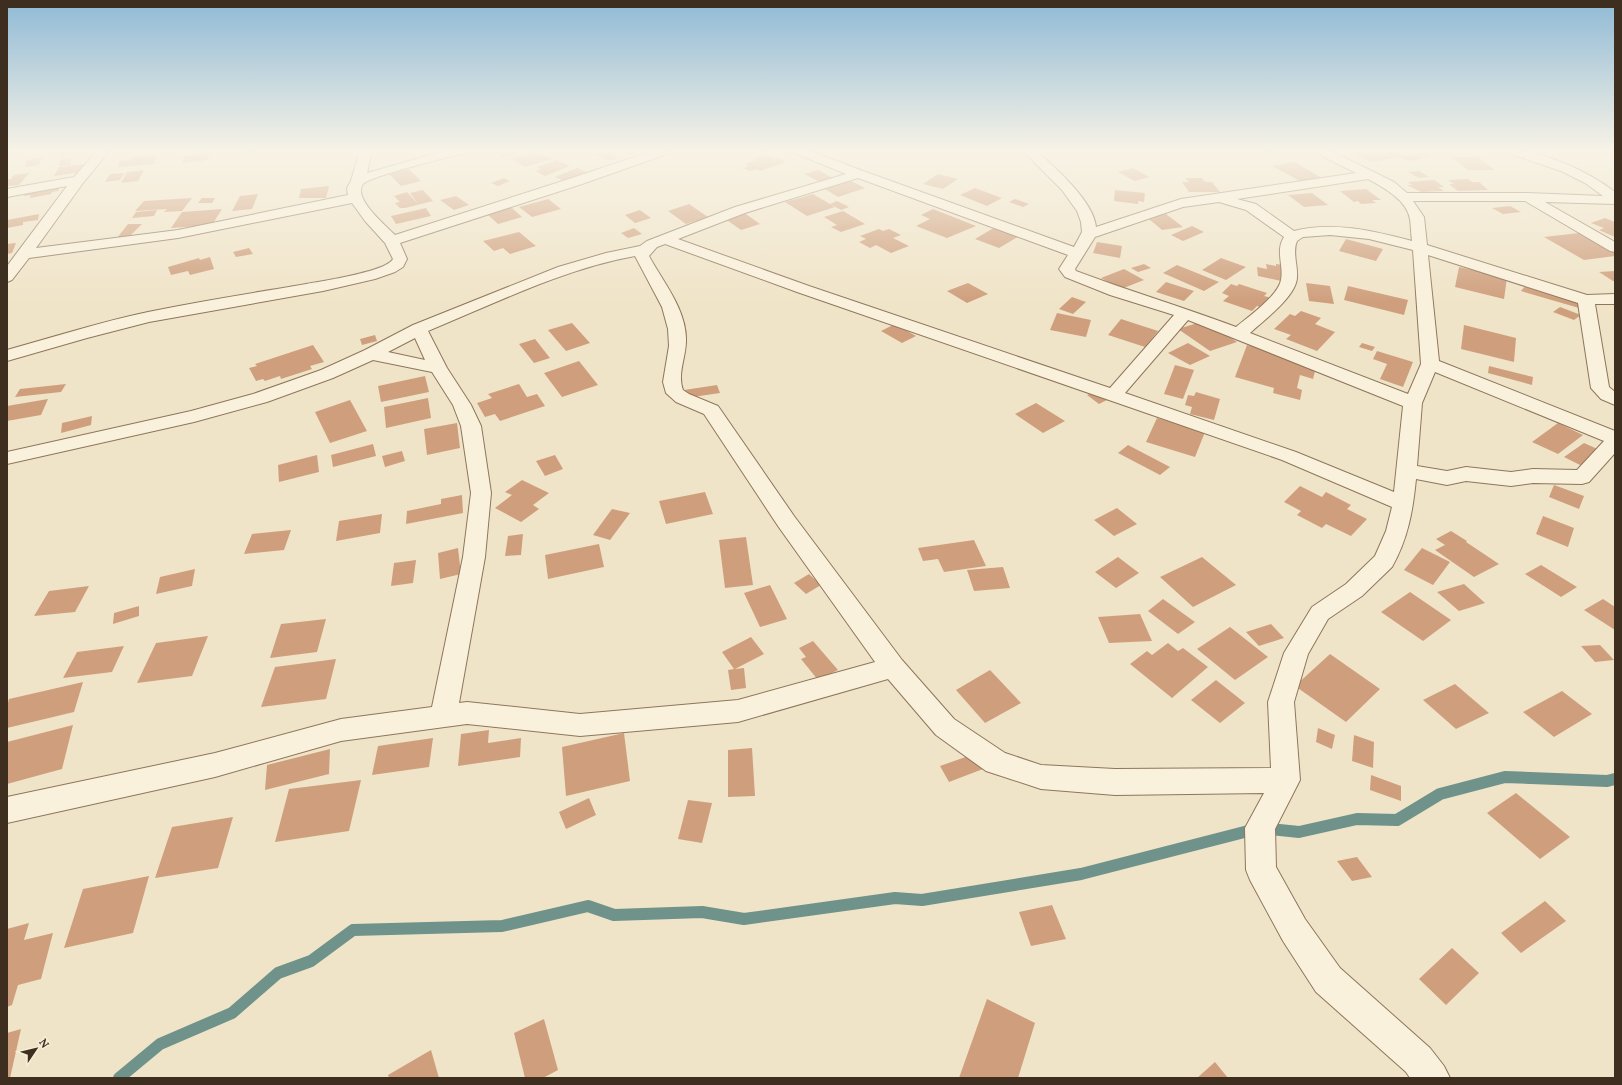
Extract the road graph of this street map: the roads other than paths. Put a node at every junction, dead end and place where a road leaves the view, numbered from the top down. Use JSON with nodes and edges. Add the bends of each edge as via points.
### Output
{"nodes":[{"id":1,"x":63,"y":201,"type":"edge"},
{"id":2,"x":342,"y":201,"type":"edge"},
{"id":3,"x":357,"y":201,"type":"edge"},
{"id":4,"x":516,"y":201,"type":"edge"},
{"id":5,"x":771,"y":201,"type":"edge"},
{"id":6,"x":931,"y":201,"type":"edge"},
{"id":7,"x":1077,"y":201,"type":"edge"},
{"id":8,"x":1199,"y":201,"type":"edge"},
{"id":9,"x":1228,"y":201,"type":"edge"},
{"id":10,"x":1406,"y":201,"type":"edge"},
{"id":11,"x":1533,"y":201,"type":"edge"},
{"id":12,"x":1089,"y":234,"type":"junction"},
{"id":13,"x":1292,"y":236,"type":"junction"},
{"id":14,"x":392,"y":241,"type":"junction"},
{"id":15,"x":654,"y":244,"type":"junction"},
{"id":16,"x":1420,"y":247,"type":"junction"},
{"id":17,"x":1615,"y":248,"type":"edge"},
{"id":18,"x":1076,"y":253,"type":"junction"},
{"id":19,"x":23,"y":254,"type":"junction"},
{"id":20,"x":7,"y":277,"type":"edge"},
{"id":21,"x":1615,"y":299,"type":"edge"},
{"id":22,"x":1586,"y":300,"type":"junction"},
{"id":23,"x":1185,"y":313,"type":"junction"},
{"id":24,"x":419,"y":329,"type":"junction"},
{"id":25,"x":1238,"y":334,"type":"junction"},
{"id":26,"x":371,"y":354,"type":"junction"},
{"id":27,"x":7,"y":356,"type":"edge"},
{"id":28,"x":1430,"y":364,"type":"junction"},
{"id":29,"x":438,"y":368,"type":"junction"},
{"id":30,"x":1114,"y":395,"type":"junction"},
{"id":31,"x":1615,"y":398,"type":"edge"},
{"id":32,"x":1412,"y":403,"type":"junction"},
{"id":33,"x":1615,"y":438,"type":"edge"},
{"id":34,"x":1615,"y":441,"type":"edge"},
{"id":35,"x":7,"y":458,"type":"edge"},
{"id":36,"x":1407,"y":471,"type":"junction"},
{"id":37,"x":1403,"y":504,"type":"junction"},
{"id":38,"x":893,"y":667,"type":"junction"},
{"id":39,"x":443,"y":716,"type":"junction"},
{"id":40,"x":1286,"y":780,"type":"junction"},
{"id":41,"x":7,"y":810,"type":"edge"},
{"id":42,"x":1432,"y":1078,"type":"edge"}],
"edges":[{"from":1,"to":19,"type":"street"},
{"from":2,"to":19,"type":"street","via":[[178,234]]},
{"from":3,"to":14,"type":"street"},
{"from":4,"to":14,"type":"street"},
{"from":5,"to":15,"type":"street"},
{"from":6,"to":18,"type":"street"},
{"from":7,"to":12,"type":"street","via":[[1090,224]]},
{"from":8,"to":12,"type":"street","via":[[1181,203]]},
{"from":9,"to":13,"type":"street","via":[[1250,207]]},
{"from":10,"to":16,"type":"street","via":[[1417,217]]},
{"from":11,"to":17,"type":"street"},
{"from":12,"to":18,"type":"street"},
{"from":13,"to":16,"type":"street","via":[[1325,231],[1354,233]]},
{"from":13,"to":25,"type":"street","via":[[1289,239],[1286,259],[1289,282],[1281,295]]},
{"from":14,"to":27,"type":"street","via":[[400,258],[398,264],[370,276],[148,317]]},
{"from":15,"to":24,"type":"street","via":[[563,270]]},
{"from":15,"to":30,"type":"street","via":[[803,289]]},
{"from":15,"to":38,"type":"street","via":[[642,256],[677,329],[672,388],[685,400],[697,402],[711,410],[786,522]]},
{"from":16,"to":22,"type":"street"},
{"from":16,"to":28,"type":"street"},
{"from":18,"to":23,"type":"street","via":[[1067,269],[1070,274],[1116,292]]},
{"from":19,"to":20,"type":"street"},
{"from":21,"to":22,"type":"street"},
{"from":22,"to":31,"type":"street","via":[[1600,388]]},
{"from":23,"to":25,"type":"street"},
{"from":23,"to":30,"type":"street"},
{"from":24,"to":26,"type":"street"},
{"from":24,"to":29,"type":"street"},
{"from":25,"to":32,"type":"street"},
{"from":26,"to":29,"type":"street"},
{"from":26,"to":35,"type":"street","via":[[328,374],[260,398],[194,416]]},
{"from":28,"to":32,"type":"street"},
{"from":28,"to":33,"type":"street"},
{"from":29,"to":39,"type":"street","via":[[462,405],[471,426],[481,494],[474,557]]},
{"from":30,"to":37,"type":"street","via":[[1289,456]]},
{"from":32,"to":36,"type":"street"},
{"from":34,"to":36,"type":"street","via":[[1582,477],[1533,476],[1511,479],[1466,474],[1447,478]]},
{"from":36,"to":37,"type":"street"},
{"from":37,"to":40,"type":"street","via":[[1397,531],[1384,561],[1354,590],[1320,613],[1296,653],[1281,702]]},
{"from":38,"to":39,"type":"street","via":[[738,711],[580,725],[467,713]]},
{"from":38,"to":40,"type":"street","via":[[945,727],[996,762],[1041,777],[1115,782]]},
{"from":39,"to":41,"type":"street","via":[[341,730],[215,764]]},
{"from":40,"to":42,"type":"street","via":[[1260,828],[1261,870],[1294,930],[1328,980],[1418,1060]]}]}
